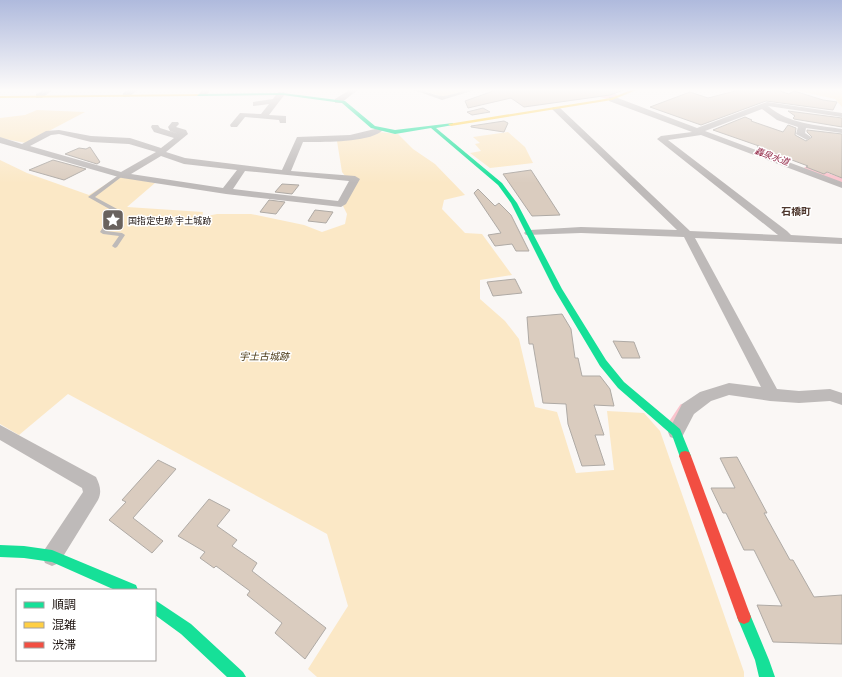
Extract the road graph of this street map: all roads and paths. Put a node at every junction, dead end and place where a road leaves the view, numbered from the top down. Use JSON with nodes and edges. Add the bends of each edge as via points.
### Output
{"nodes":[{"id":1,"x":238,"y":121,"type":"edge"},
{"id":2,"x":366,"y":121,"type":"edge"},
{"id":3,"x":476,"y":121,"type":"edge"},
{"id":4,"x":568,"y":121,"type":"edge"},
{"id":5,"x":670,"y":121,"type":"edge"},
{"id":6,"x":728,"y":121,"type":"edge"},
{"id":7,"x":785,"y":121,"type":"edge"},
{"id":8,"x":175,"y":124,"type":"dead end"},
{"id":9,"x":234,"y":125,"type":"dead end"},
{"id":10,"x":803,"y":125,"type":"junction"},
{"id":11,"x":156,"y":127,"type":"dead end"},
{"id":12,"x":432,"y":127,"type":"junction"},
{"id":13,"x":379,"y":130,"type":"junction"},
{"id":14,"x":842,"y":131,"type":"edge"},
{"id":15,"x":700,"y":132,"type":"junction"},
{"id":16,"x":180,"y":137,"type":"junction"},
{"id":17,"x":808,"y":137,"type":"dead end"},
{"id":18,"x":0,"y":140,"type":"edge"},
{"id":19,"x":22,"y":147,"type":"junction"},
{"id":20,"x":161,"y":152,"type":"junction"},
{"id":21,"x":243,"y":168,"type":"junction"},
{"id":22,"x":285,"y":173,"type":"junction"},
{"id":23,"x":122,"y":175,"type":"junction"},
{"id":24,"x":842,"y":185,"type":"edge"},
{"id":25,"x":226,"y":190,"type":"junction"},
{"id":26,"x":530,"y":233,"type":"junction"},
{"id":27,"x":688,"y":235,"type":"junction"},
{"id":28,"x":787,"y":238,"type":"junction"},
{"id":29,"x":842,"y":241,"type":"edge"},
{"id":30,"x":115,"y":246,"type":"dead end"},
{"id":31,"x":770,"y":395,"type":"junction"},
{"id":32,"x":842,"y":399,"type":"edge"},
{"id":33,"x":0,"y":432,"type":"edge"},
{"id":34,"x":676,"y":432,"type":"junction"},
{"id":35,"x":0,"y":551,"type":"edge"},
{"id":36,"x":52,"y":556,"type":"junction"},
{"id":37,"x":129,"y":589,"type":"edge"},
{"id":38,"x":156,"y":608,"type":"edge"},
{"id":39,"x":238,"y":677,"type":"edge"},
{"id":40,"x":767,"y":677,"type":"edge"}],
"edges":[{"from":1,"to":9,"type":"street"},
{"from":2,"to":13,"type":"street"},
{"from":3,"to":12,"type":"street"},
{"from":4,"to":27,"type":"street"},
{"from":5,"to":15,"type":"street"},
{"from":6,"to":15,"type":"street"},
{"from":7,"to":10,"type":"street"},
{"from":8,"to":16,"type":"street","via":[[173,129],[184,134]]},
{"from":10,"to":14,"type":"street"},
{"from":10,"to":17,"type":"street","via":[[800,134]]},
{"from":11,"to":16,"type":"street","via":[[157,130]]},
{"from":12,"to":13,"type":"street","via":[[394,132]]},
{"from":12,"to":26,"type":"street","via":[[500,184],[514,203]]},
{"from":13,"to":22,"type":"street","via":[[337,140],[300,139]]},
{"from":15,"to":24,"type":"street"},
{"from":15,"to":28,"type":"street","via":[[662,139]]},
{"from":16,"to":20,"type":"street"},
{"from":18,"to":19,"type":"street"},
{"from":19,"to":20,"type":"street","via":[[49,133],[59,132],[91,139],[130,141]]},
{"from":19,"to":23,"type":"street"},
{"from":20,"to":21,"type":"street","via":[[184,161]]},
{"from":20,"to":23,"type":"street"},
{"from":21,"to":22,"type":"street"},
{"from":21,"to":25,"type":"street"},
{"from":22,"to":25,"type":"street","via":[[355,179],[341,204]]},
{"from":23,"to":25,"type":"street"},
{"from":23,"to":30,"type":"lane","via":[[91,197],[116,210],[103,232],[122,235]]},
{"from":26,"to":27,"type":"street","via":[[581,230]]},
{"from":26,"to":34,"type":"street","via":[[558,289],[603,363],[621,385]]},
{"from":27,"to":28,"type":"street"},
{"from":27,"to":31,"type":"street","via":[[769,387]]},
{"from":28,"to":29,"type":"street"},
{"from":31,"to":32,"type":"street","via":[[830,395]]},
{"from":31,"to":34,"type":"street","via":[[730,389],[706,396],[688,409]]},
{"from":33,"to":36,"type":"street","via":[[90,483],[92,494]]},
{"from":34,"to":40,"type":"street"},
{"from":35,"to":36,"type":"street"},
{"from":36,"to":37,"type":"street"},
{"from":38,"to":39,"type":"street","via":[[186,629]]}]}
